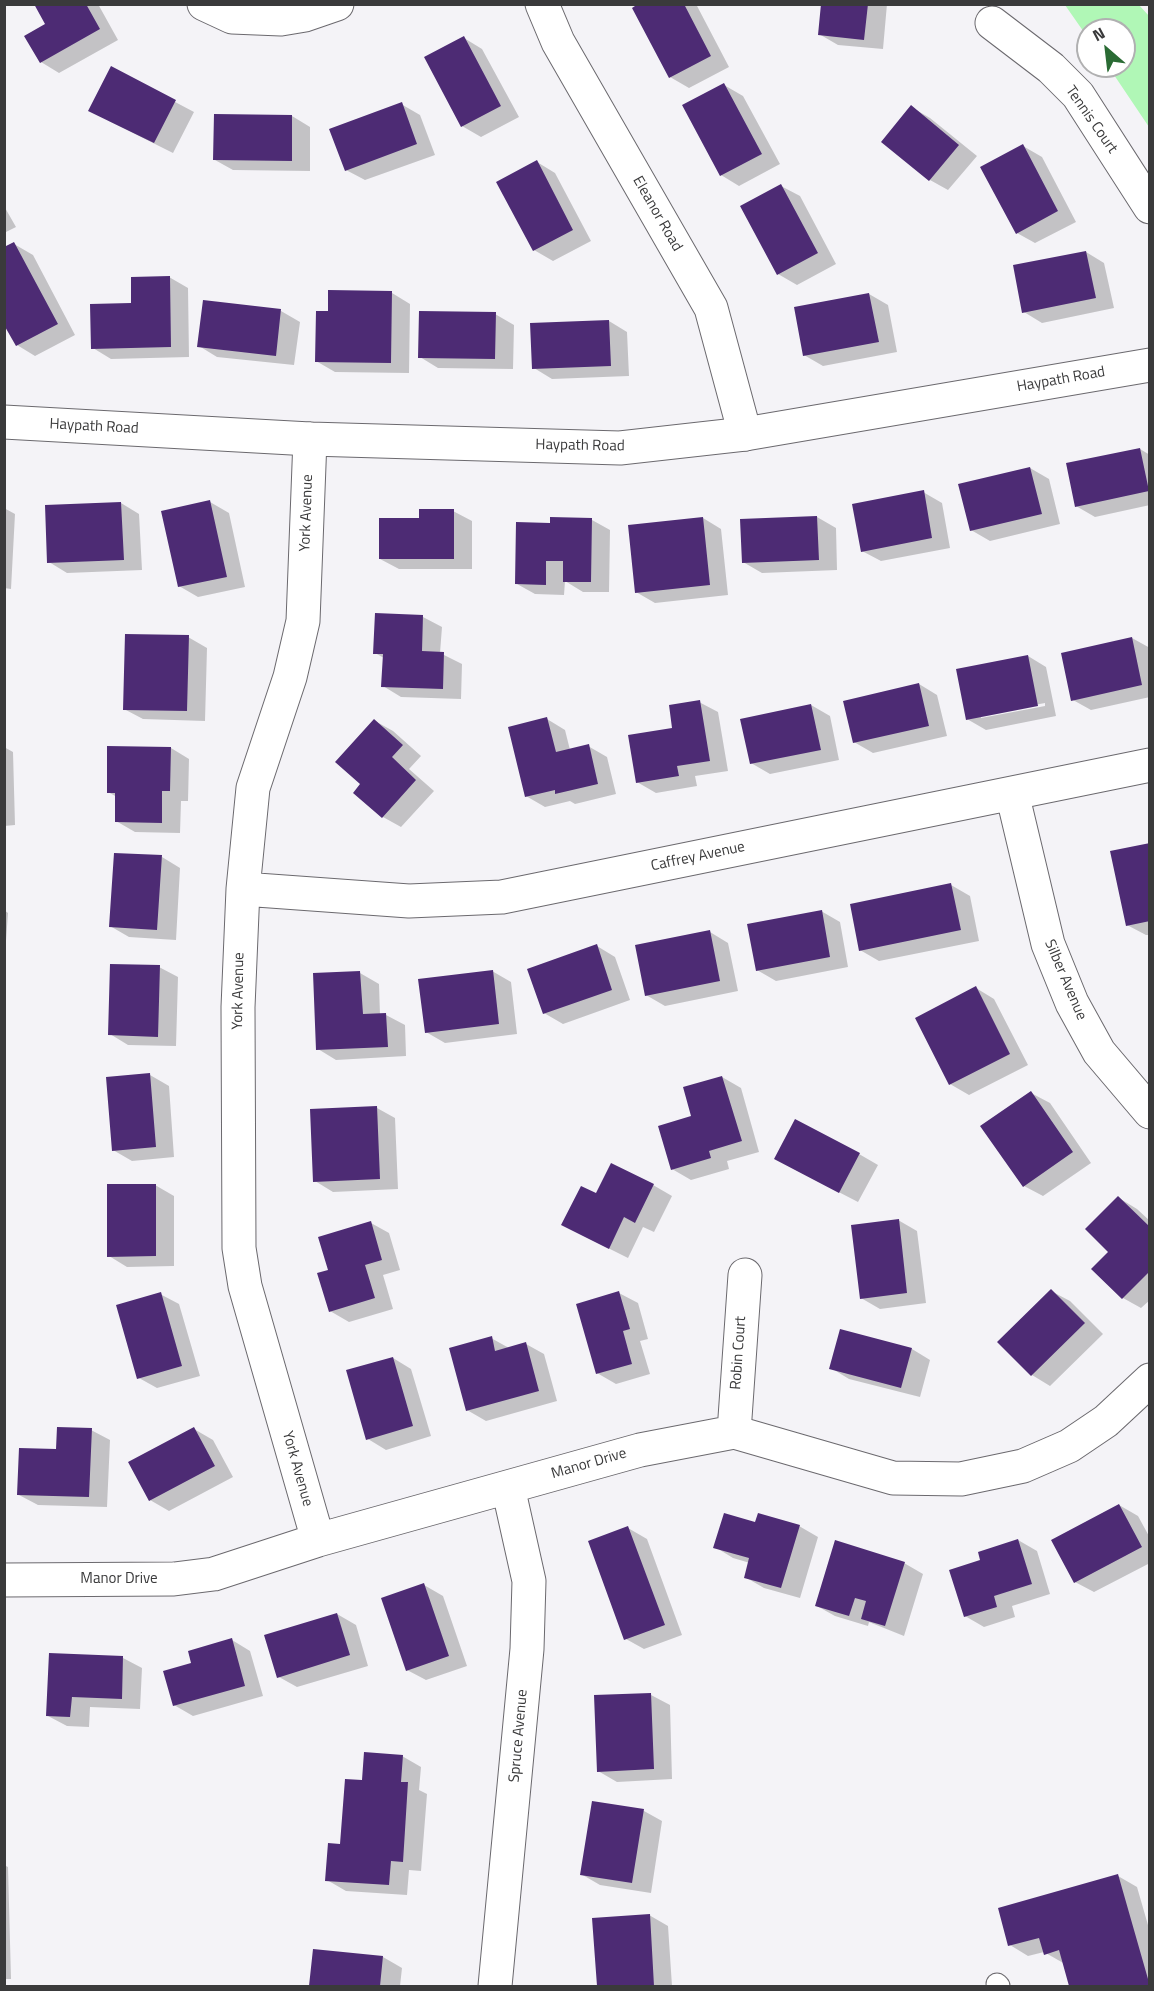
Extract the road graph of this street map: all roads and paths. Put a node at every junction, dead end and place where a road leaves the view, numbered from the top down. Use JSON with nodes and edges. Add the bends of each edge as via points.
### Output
{"nodes":[{"id":1,"x":204,"y":4,"type":"edge"},
{"id":2,"x":337,"y":4,"type":"edge"},
{"id":3,"x":542,"y":4,"type":"edge"},
{"id":4,"x":992,"y":23,"type":"dead end"},
{"id":5,"x":1149,"y":207,"type":"edge"},
{"id":6,"x":1149,"y":365,"type":"edge"},
{"id":7,"x":4,"y":422,"type":"edge"},
{"id":8,"x":745,"y":434,"type":"junction"},
{"id":9,"x":310,"y":439,"type":"junction"},
{"id":10,"x":1149,"y":765,"type":"edge"},
{"id":11,"x":1012,"y":793,"type":"junction"},
{"id":12,"x":243,"y":889,"type":"junction"},
{"id":13,"x":1149,"y":1112,"type":"edge"},
{"id":14,"x":745,"y":1275,"type":"dead end"},
{"id":15,"x":1149,"y":1380,"type":"edge"},
{"id":16,"x":734,"y":1432,"type":"junction"},
{"id":17,"x":508,"y":1487,"type":"junction"},
{"id":18,"x":318,"y":1540,"type":"junction"},
{"id":19,"x":4,"y":1580,"type":"edge"},
{"id":20,"x":495,"y":1986,"type":"edge"}],
"edges":[{"from":1,"to":2,"type":"street","via":[[232,17],[281,19]]},
{"from":3,"to":8,"type":"street","name":"Eleanor Road","via":[[558,42],[711,308]]},
{"from":4,"to":5,"type":"street","name":"Tennis Court","via":[[1051,68],[1078,95]]},
{"from":6,"to":8,"type":"street","name":"Haypath Road"},
{"from":7,"to":9,"type":"street","name":"Haypath Road"},
{"from":8,"to":9,"type":"street","name":"Haypath Road","via":[[620,448]]},
{"from":9,"to":12,"type":"street","name":"York Avenue","via":[[303,621],[290,677],[253,788]]},
{"from":10,"to":11,"type":"street","name":"Caffrey Avenue"},
{"from":11,"to":12,"type":"street","name":"Caffrey Avenue","via":[[502,897],[409,901]]},
{"from":11,"to":13,"type":"street","name":"Silber Avenue","via":[[1048,944],[1072,1003],[1100,1052]]},
{"from":12,"to":18,"type":"street","name":"York Avenue","via":[[238,1007],[239,1248],[245,1286]]},
{"from":14,"to":16,"type":"street","name":"Robin Court"},
{"from":15,"to":16,"type":"street","name":"Manor Drive","via":[[1106,1421],[1069,1446],[1023,1466],[961,1479],[893,1478]]},
{"from":16,"to":17,"type":"street","name":"Manor Drive","via":[[640,1450]]},
{"from":17,"to":18,"type":"street","name":"Manor Drive"},
{"from":17,"to":20,"type":"street","name":"Spruce Avenue","via":[[529,1581],[527,1649]]},
{"from":18,"to":19,"type":"street","name":"Manor Drive","via":[[214,1574],[174,1579]]}]}
